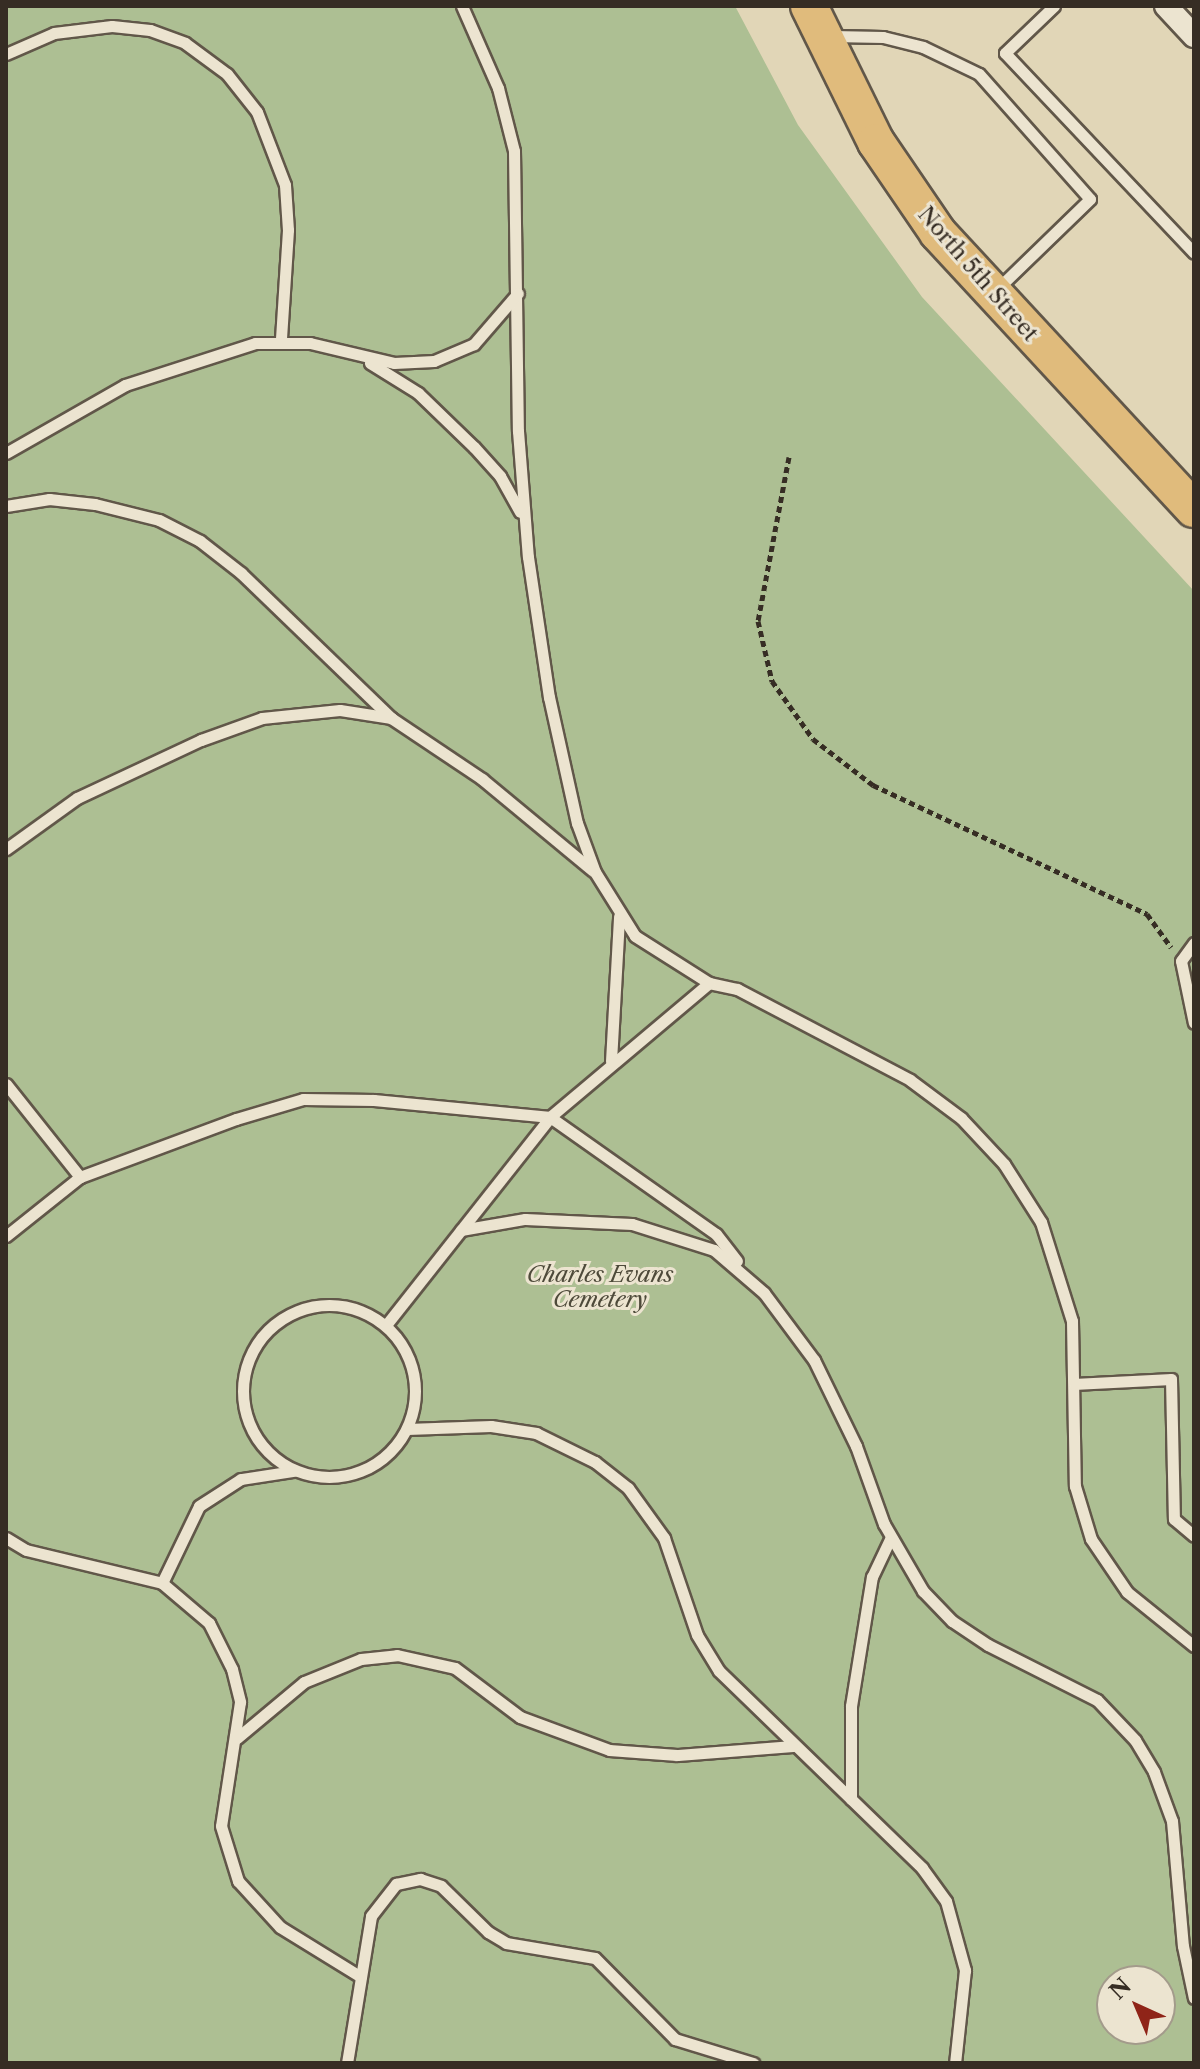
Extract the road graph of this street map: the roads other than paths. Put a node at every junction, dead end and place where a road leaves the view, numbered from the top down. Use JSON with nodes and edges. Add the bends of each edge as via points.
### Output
{"nodes":[{"id":1,"x":462,"y":6,"type":"edge"},
{"id":2,"x":1054,"y":6,"type":"edge"},
{"id":3,"x":1166,"y":6,"type":"edge"},
{"id":4,"x":816,"y":21,"type":"edge"},
{"id":5,"x":1194,"y":36,"type":"edge"},
{"id":6,"x":6,"y":54,"type":"edge"},
{"id":7,"x":1194,"y":253,"type":"edge"},
{"id":8,"x":518,"y":293,"type":"junction"},
{"id":9,"x":991,"y":294,"type":"junction"},
{"id":10,"x":281,"y":339,"type":"junction"},
{"id":11,"x":362,"y":358,"type":"junction"},
{"id":12,"x":6,"y":453,"type":"edge"},
{"id":13,"x":6,"y":506,"type":"edge"},
{"id":14,"x":1194,"y":509,"type":"edge"},
{"id":15,"x":525,"y":520,"type":"junction"},
{"id":16,"x":391,"y":718,"type":"junction"},
{"id":17,"x":6,"y":849,"type":"edge"},
{"id":18,"x":595,"y":872,"type":"junction"},
{"id":19,"x":619,"y":916,"type":"junction"},
{"id":20,"x":1194,"y":943,"type":"edge"},
{"id":21,"x":709,"y":983,"type":"junction"},
{"id":22,"x":1194,"y":1023,"type":"edge"},
{"id":23,"x":611,"y":1061,"type":"junction"},
{"id":24,"x":6,"y":1084,"type":"edge"},
{"id":25,"x":550,"y":1117,"type":"junction"},
{"id":26,"x":80,"y":1177,"type":"junction"},
{"id":27,"x":461,"y":1230,"type":"junction"},
{"id":28,"x":6,"y":1236,"type":"edge"},
{"id":29,"x":752,"y":1281,"type":"junction"},
{"id":30,"x":386,"y":1325,"type":"junction"},
{"id":31,"x":1074,"y":1384,"type":"junction"},
{"id":32,"x":407,"y":1429,"type":"junction"},
{"id":33,"x":293,"y":1471,"type":"junction"},
{"id":34,"x":1194,"y":1536,"type":"edge"},
{"id":35,"x":891,"y":1537,"type":"junction"},
{"id":36,"x":6,"y":1538,"type":"edge"},
{"id":37,"x":162,"y":1583,"type":"junction"},
{"id":38,"x":1194,"y":1646,"type":"edge"},
{"id":39,"x":237,"y":1738,"type":"junction"},
{"id":40,"x":794,"y":1746,"type":"junction"},
{"id":41,"x":851,"y":1799,"type":"junction"},
{"id":42,"x":361,"y":1977,"type":"junction"},
{"id":43,"x":1194,"y":1998,"type":"edge"},
{"id":44,"x":347,"y":2063,"type":"edge"},
{"id":45,"x":753,"y":2063,"type":"edge"},
{"id":46,"x":955,"y":2063,"type":"edge"}],
"edges":[{"from":1,"to":8,"type":"lane","via":[[485,52],[514,151]]},
{"from":2,"to":7,"type":"lane","via":[[1005,53]]},
{"from":3,"to":5,"type":"street"},
{"from":4,"to":9,"type":"main road","name":"North 5th Street","via":[[901,182]]},
{"from":4,"to":9,"type":"lane","via":[[961,62],[994,87],[1090,199]]},
{"from":6,"to":10,"type":"lane","via":[[77,28],[150,30],[192,47],[238,86],[274,146],[285,185],[288,230]]},
{"from":8,"to":11,"type":"lane","via":[[491,329],[447,357],[408,364]]},
{"from":8,"to":15,"type":"lane","via":[[518,431]]},
{"from":9,"to":14,"type":"main road","name":"North 5th Street"},
{"from":10,"to":11,"type":"lane"},
{"from":10,"to":12,"type":"lane","via":[[228,350],[125,385]]},
{"from":11,"to":15,"type":"lane","via":[[418,393],[474,447],[500,476]]},
{"from":13,"to":16,"type":"lane","via":[[49,499],[95,504],[176,528],[241,573]]},
{"from":15,"to":18,"type":"lane","via":[[549,697],[577,823]]},
{"from":16,"to":17,"type":"lane","via":[[317,710],[262,718],[201,740],[77,798]]},
{"from":16,"to":18,"type":"lane","via":[[482,779]]},
{"from":18,"to":19,"type":"lane"},
{"from":19,"to":21,"type":"lane","via":[[635,936]]},
{"from":19,"to":23,"type":"lane"},
{"from":20,"to":22,"type":"lane","via":[[1181,961]]},
{"from":21,"to":23,"type":"lane"},
{"from":21,"to":31,"type":"lane","via":[[737,989],[910,1080],[976,1132],[1041,1222],[1072,1321]]},
{"from":23,"to":25,"type":"lane"},
{"from":24,"to":26,"type":"lane"},
{"from":25,"to":26,"type":"lane","via":[[303,1099]]},
{"from":25,"to":27,"type":"lane"},
{"from":25,"to":29,"type":"lane","via":[[716,1234]]},
{"from":26,"to":28,"type":"lane"},
{"from":27,"to":29,"type":"lane","via":[[525,1219],[632,1224],[714,1250]]},
{"from":27,"to":30,"type":"lane"},
{"from":29,"to":35,"type":"lane","via":[[796,1330],[814,1360]]},
{"from":30,"to":32,"type":"lane","via":[[413,1370],[415,1400]]},
{"from":30,"to":33,"type":"lane","via":[[361,1310],[331,1304],[307,1307],[279,1320],[258,1342],[245,1369],[245,1414],[268,1454]]},
{"from":31,"to":34,"type":"lane","via":[[1171,1379],[1174,1519]]},
{"from":31,"to":38,"type":"lane","via":[[1075,1486],[1091,1539],[1127,1592]]},
{"from":32,"to":33,"type":"lane","via":[[390,1453],[366,1470],[322,1478]]},
{"from":32,"to":40,"type":"lane","via":[[515,1428],[564,1445],[612,1473],[640,1501],[664,1538],[707,1654],[734,1689]]},
{"from":33,"to":37,"type":"lane","via":[[241,1479],[199,1506]]},
{"from":35,"to":41,"type":"lane","via":[[872,1577],[851,1706]]},
{"from":35,"to":43,"type":"lane","via":[[923,1591],[952,1621],[1097,1700],[1135,1740],[1172,1821],[1183,1946]]},
{"from":36,"to":37,"type":"lane","via":[[26,1550]]},
{"from":37,"to":39,"type":"lane","via":[[209,1623],[226,1655],[240,1702]]},
{"from":39,"to":40,"type":"lane","via":[[304,1682],[361,1659],[397,1655],[455,1668],[520,1717],[609,1750],[677,1755]]},
{"from":39,"to":42,"type":"lane","via":[[221,1826],[238,1881],[280,1927]]},
{"from":40,"to":41,"type":"lane"},
{"from":41,"to":46,"type":"lane","via":[[922,1868],[954,1919],[965,1970]]},
{"from":42,"to":44,"type":"lane"},
{"from":42,"to":45,"type":"lane","via":[[375,1907],[396,1884],[420,1879],[441,1886],[506,1943],[595,1958],[675,2039]]}]}
